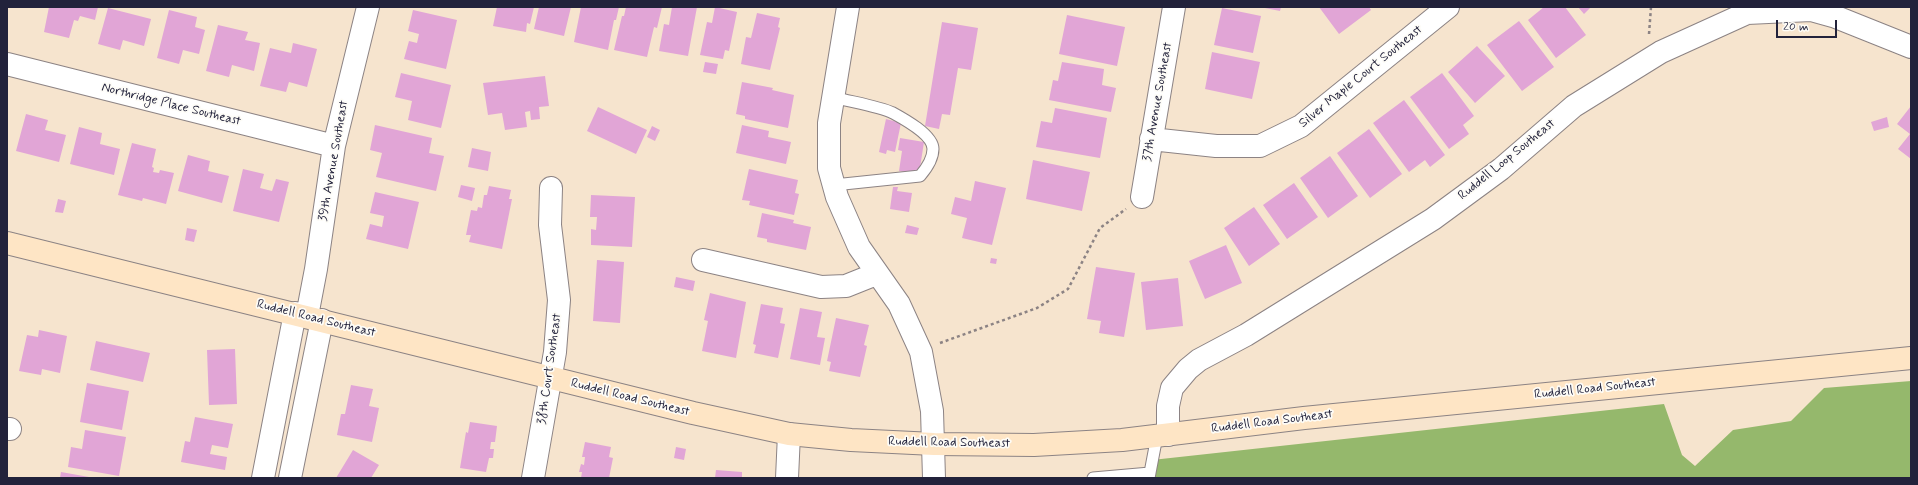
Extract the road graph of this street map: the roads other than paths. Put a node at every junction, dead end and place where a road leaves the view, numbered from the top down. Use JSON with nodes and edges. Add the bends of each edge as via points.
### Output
{"nodes":[{"id":1,"x":368,"y":7,"type":"edge"},
{"id":2,"x":848,"y":7,"type":"edge"},
{"id":3,"x":1174,"y":7,"type":"edge"},
{"id":4,"x":1448,"y":7,"type":"edge"},
{"id":5,"x":1810,"y":9,"type":"edge"},
{"id":6,"x":1911,"y":47,"type":"edge"},
{"id":7,"x":7,"y":64,"type":"edge"},
{"id":8,"x":834,"y":97,"type":"junction"},
{"id":9,"x":1151,"y":139,"type":"junction"},
{"id":10,"x":334,"y":146,"type":"junction"},
{"id":11,"x":834,"y":185,"type":"junction"},
{"id":12,"x":550,"y":188,"type":"dead end"},
{"id":13,"x":1142,"y":197,"type":"road end"},
{"id":14,"x":7,"y":243,"type":"edge"},
{"id":15,"x":703,"y":260,"type":"dead end"},
{"id":16,"x":876,"y":274,"type":"junction"},
{"id":17,"x":308,"y":317,"type":"junction"},
{"id":18,"x":1911,"y":358,"type":"edge"},
{"id":19,"x":550,"y":378,"type":"junction"},
{"id":20,"x":789,"y":434,"type":"junction"},
{"id":21,"x":1162,"y":435,"type":"junction"},
{"id":22,"x":934,"y":444,"type":"junction"},
{"id":23,"x":1150,"y":475,"type":"edge"},
{"id":24,"x":263,"y":478,"type":"edge"},
{"id":25,"x":290,"y":478,"type":"edge"},
{"id":26,"x":533,"y":478,"type":"edge"},
{"id":27,"x":787,"y":478,"type":"edge"},
{"id":28,"x":934,"y":478,"type":"edge"},
{"id":29,"x":1093,"y":478,"type":"edge"}],
"edges":[{"from":1,"to":10,"type":"street","name":"39th Avenue Southeast"},
{"from":2,"to":8,"type":"street"},
{"from":3,"to":9,"type":"street","name":"37th Avenue Southeast"},
{"from":4,"to":9,"type":"street","name":"Silver Maple Court Southeast","via":[[1300,126],[1260,146],[1216,146]]},
{"from":5,"to":6,"type":"street","name":"Ruddell Loop Southeast"},
{"from":5,"to":21,"type":"street","name":"Ruddell Loop Southeast","via":[[1747,13],[1661,52],[1574,106],[1501,169],[1433,219],[1199,360],[1172,388]]},
{"from":7,"to":10,"type":"street","name":"Northridge Place Southeast"},
{"from":8,"to":11,"type":"street","via":[[829,123],[829,168]]},
{"from":8,"to":11,"type":"lane","via":[[892,112],[922,132],[930,140],[933,149],[928,167],[920,176]]},
{"from":9,"to":13,"type":"street","name":"37th Avenue Southeast"},
{"from":10,"to":17,"type":"street","name":"39th Avenue Southeast"},
{"from":11,"to":16,"type":"street","via":[[859,247]]},
{"from":12,"to":19,"type":"street","name":"38th Court Southeast","via":[[550,225],[559,300]]},
{"from":14,"to":17,"type":"main road","name":"Ruddell Road Southeast"},
{"from":15,"to":16,"type":"street","via":[[821,288],[846,286]]},
{"from":16,"to":22,"type":"street","via":[[899,304],[921,352],[932,411]]},
{"from":17,"to":19,"type":"main road","name":"Ruddell Road Southeast"},
{"from":17,"to":24,"type":"street","name":"39th Avenue Southeast"},
{"from":17,"to":25,"type":"street","name":"39th Avenue Southeast"},
{"from":18,"to":21,"type":"main road","name":"Ruddell Road Southeast","via":[[1304,418]]},
{"from":19,"to":20,"type":"main road","name":"Ruddell Road Southeast"},
{"from":19,"to":26,"type":"street","name":"38th Court Southeast"},
{"from":20,"to":22,"type":"main road","name":"Ruddell Road Southeast"},
{"from":20,"to":27,"type":"street"},
{"from":21,"to":22,"type":"main road","name":"Ruddell Road Southeast","via":[[1034,445]]},
{"from":21,"to":23,"type":"lane"},
{"from":22,"to":28,"type":"street"},
{"from":23,"to":29,"type":"lane"}]}
